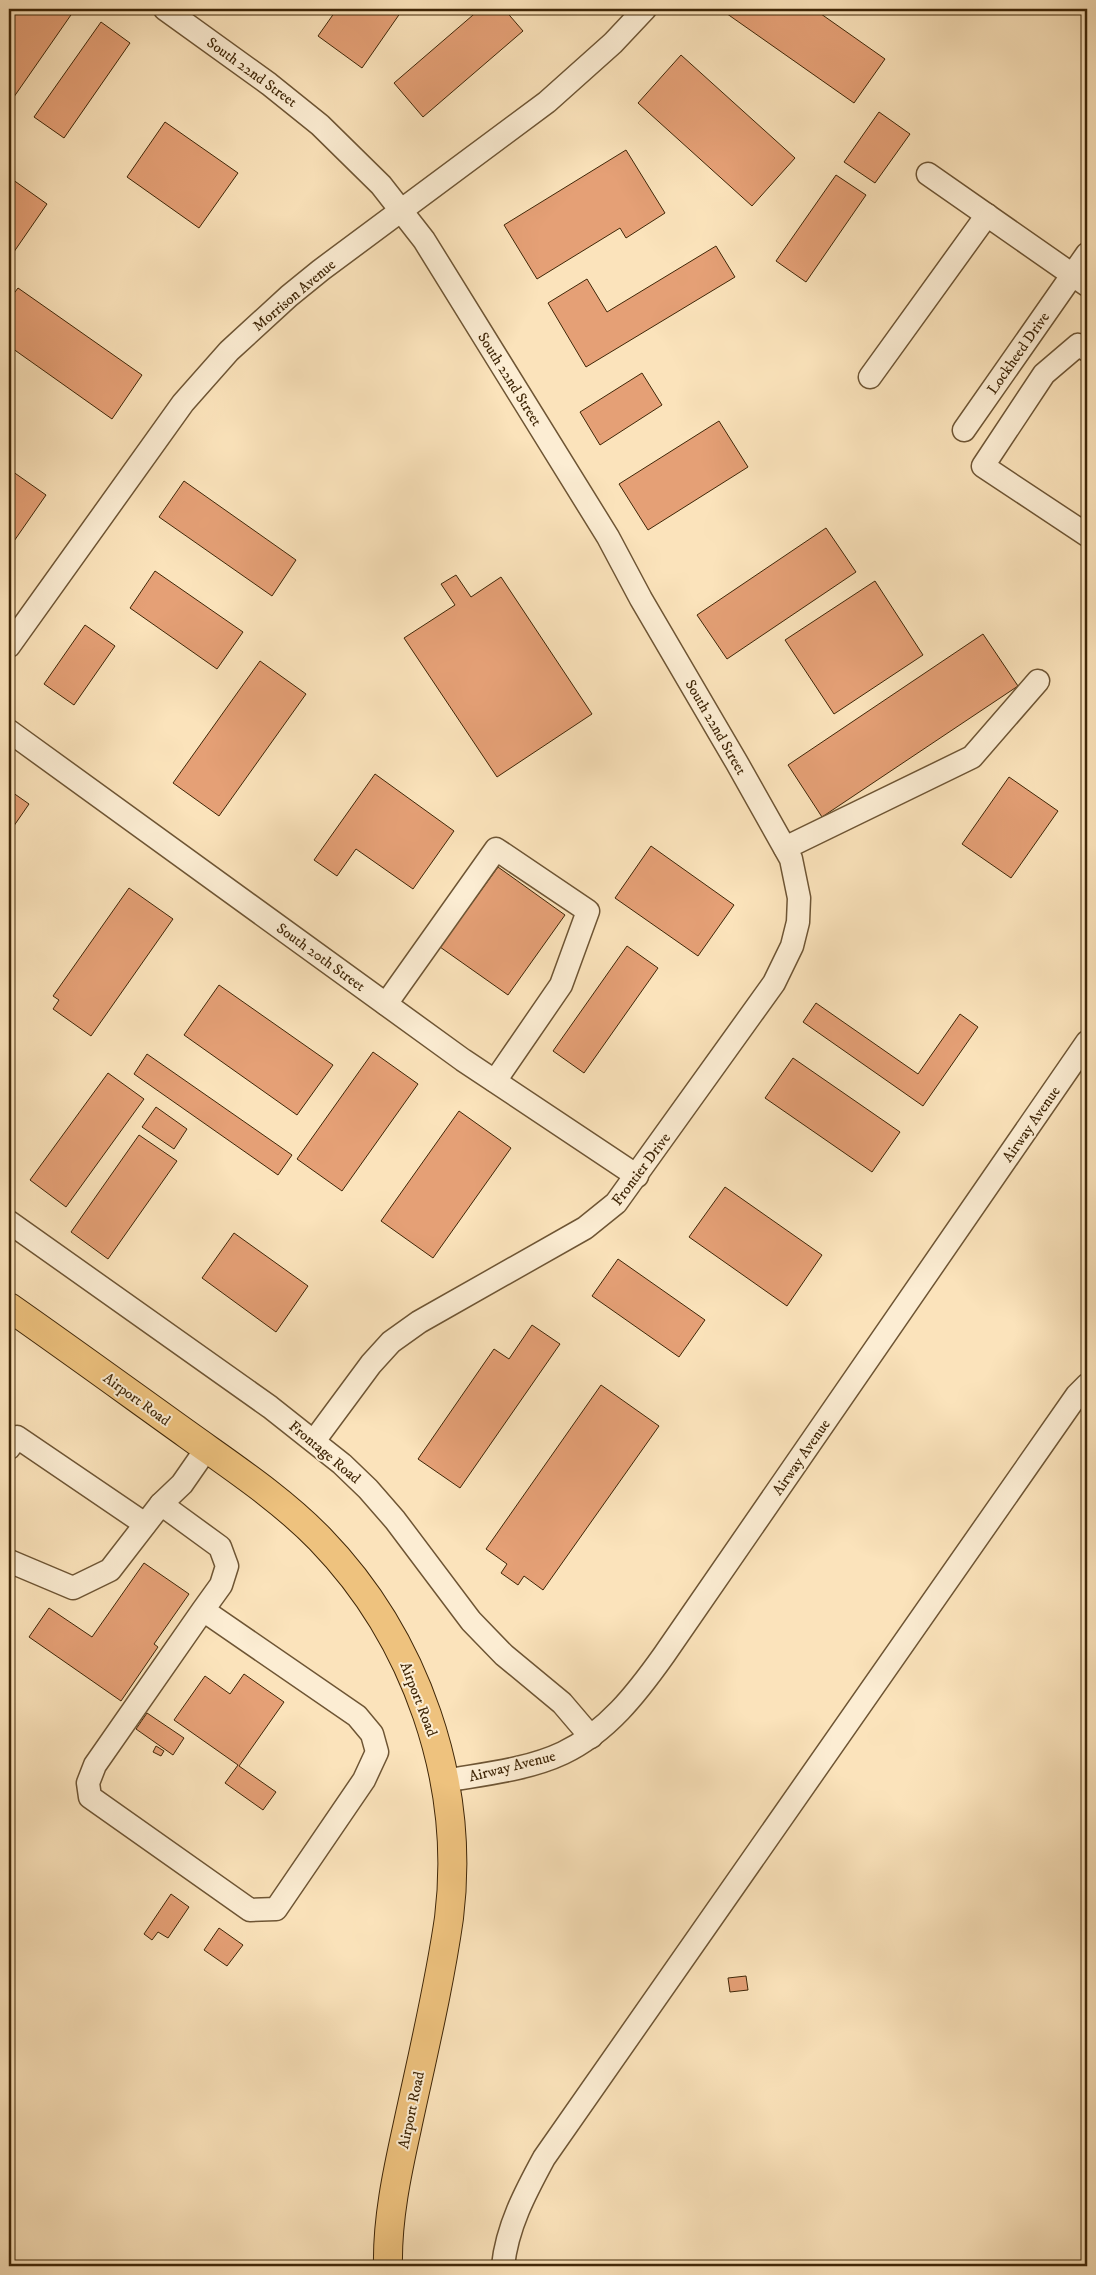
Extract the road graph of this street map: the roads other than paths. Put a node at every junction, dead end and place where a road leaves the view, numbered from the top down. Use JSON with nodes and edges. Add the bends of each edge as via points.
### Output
{"nodes":[{"id":1,"x":165,"y":9,"type":"edge"},
{"id":2,"x":645,"y":9,"type":"edge"},
{"id":3,"x":928,"y":174,"type":"dead end"},
{"id":4,"x":401,"y":211,"type":"junction"},
{"id":5,"x":987,"y":215,"type":"junction"},
{"id":6,"x":1087,"y":254,"type":"edge"},
{"id":7,"x":1080,"y":280,"type":"edge"},
{"id":8,"x":1087,"y":350,"type":"edge"},
{"id":9,"x":870,"y":377,"type":"dead end"},
{"id":10,"x":964,"y":430,"type":"dead end"},
{"id":11,"x":1087,"y":536,"type":"edge"},
{"id":12,"x":9,"y":646,"type":"edge"},
{"id":13,"x":1038,"y":681,"type":"dead end"},
{"id":14,"x":9,"y":731,"type":"edge"},
{"id":15,"x":769,"y":820,"type":"joint"},
{"id":16,"x":785,"y":848,"type":"junction"},
{"id":17,"x":386,"y":1004,"type":"junction"},
{"id":18,"x":1087,"y":1042,"type":"edge"},
{"id":19,"x":495,"y":1081,"type":"junction"},
{"id":20,"x":637,"y":1176,"type":"junction"},
{"id":21,"x":9,"y":1222,"type":"edge"},
{"id":22,"x":9,"y":1306,"type":"edge"},
{"id":23,"x":1087,"y":1385,"type":"edge"},
{"id":24,"x":11,"y":1437,"type":"edge"},
{"id":25,"x":314,"y":1441,"type":"junction"},
{"id":26,"x":206,"y":1448,"type":"junction"},
{"id":27,"x":161,"y":1504,"type":"junction"},
{"id":28,"x":145,"y":1524,"type":"junction"},
{"id":29,"x":9,"y":1561,"type":"edge"},
{"id":30,"x":203,"y":1610,"type":"junction"},
{"id":31,"x":591,"y":1737,"type":"junction"},
{"id":32,"x":444,"y":1781,"type":"junction"},
{"id":33,"x":388,"y":2266,"type":"edge"},
{"id":34,"x":503,"y":2266,"type":"edge"}],
"edges":[{"from":1,"to":4,"type":"street","name":"South 22nd Street","via":[[314,120],[362,165]]},
{"from":2,"to":4,"type":"street","name":"Morrison Avenue","via":[[590,65],[547,102]]},
{"from":3,"to":5,"type":"street"},
{"from":4,"to":12,"type":"street","name":"Morrison Avenue","via":[[289,296],[205,377],[164,428]]},
{"from":4,"to":15,"type":"street","name":"South 22nd Street","via":[[424,240],[608,537]]},
{"from":5,"to":7,"type":"street"},
{"from":5,"to":9,"type":"street"},
{"from":6,"to":7,"type":"street","name":"Lockheed Drive"},
{"from":7,"to":10,"type":"street","name":"Lockheed Drive"},
{"from":8,"to":11,"type":"street","via":[[1078,345],[1044,374],[984,466]]},
{"from":13,"to":16,"type":"street","via":[[972,757]]},
{"from":14,"to":17,"type":"street","name":"South 20th Street"},
{"from":15,"to":16,"type":"street","name":"Frontier Drive"},
{"from":16,"to":20,"type":"street","name":"Frontier Drive","via":[[795,873],[799,898],[798,922],[784,965]]},
{"from":17,"to":19,"type":"street","name":"South 20th Street"},
{"from":17,"to":19,"type":"street","via":[[496,849],[588,911],[560,985]]},
{"from":18,"to":31,"type":"street","name":"Airway Avenue","via":[[656,1667],[619,1712]]},
{"from":19,"to":20,"type":"street","name":"South 20th Street"},
{"from":20,"to":25,"type":"street","name":"Frontier Drive","via":[[611,1208],[585,1228],[419,1322],[391,1342],[370,1364]]},
{"from":21,"to":25,"type":"street","name":"Frontage Road"},
{"from":22,"to":26,"type":"main road","name":"Airport Road"},
{"from":23,"to":34,"type":"street","via":[[544,2158],[522,2198],[505,2245]]},
{"from":24,"to":28,"type":"street"},
{"from":25,"to":31,"type":"street","name":"Frontage Road","via":[[382,1504],[482,1633],[562,1703]]},
{"from":26,"to":27,"type":"street","via":[[182,1484]]},
{"from":26,"to":32,"type":"main road","name":"Airport Road","via":[[297,1517],[331,1551],[367,1597],[398,1647],[420,1694]]},
{"from":27,"to":28,"type":"street"},
{"from":27,"to":30,"type":"street","via":[[220,1547],[227,1566],[222,1585]]},
{"from":28,"to":29,"type":"street","via":[[110,1570],[73,1588]]},
{"from":30,"to":30,"type":"street","via":[[95,1765],[88,1782],[90,1797],[250,1910],[276,1909],[364,1780],[377,1752],[372,1734],[357,1716]]},
{"from":31,"to":32,"type":"street","name":"Airway Avenue","via":[[542,1761]]},
{"from":32,"to":33,"type":"main road","name":"Airport Road","via":[[452,1847],[449,1915],[398,2170]]}]}
